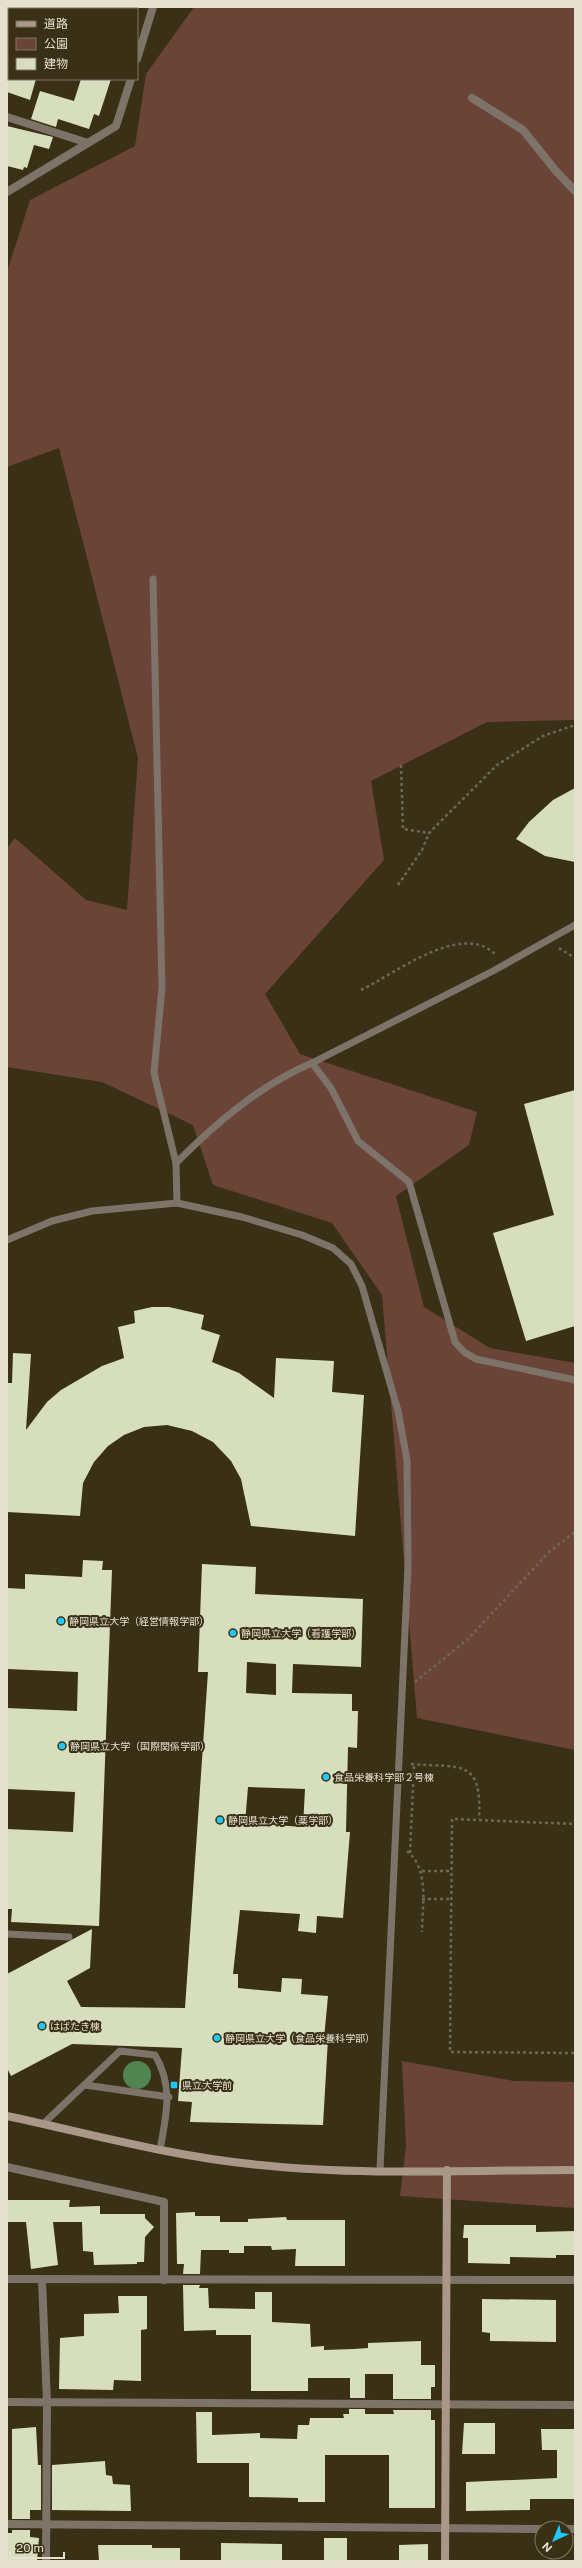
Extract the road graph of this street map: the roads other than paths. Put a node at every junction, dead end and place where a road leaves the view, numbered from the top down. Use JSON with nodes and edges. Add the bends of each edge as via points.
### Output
{"nodes":[{"id":1,"x":153,"y":7,"type":"edge"},
{"id":2,"x":141,"y":36,"type":"edge"},
{"id":3,"x":138,"y":53,"type":"edge"},
{"id":4,"x":131,"y":80,"type":"edge"},
{"id":5,"x":472,"y":98,"type":"dead end"},
{"id":6,"x":7,"y":117,"type":"edge"},
{"id":7,"x":88,"y":143,"type":"junction"},
{"id":8,"x":575,"y":191,"type":"edge"},
{"id":9,"x":7,"y":192,"type":"edge"},
{"id":10,"x":153,"y":579,"type":"dead end"},
{"id":11,"x":575,"y":925,"type":"edge"},
{"id":12,"x":312,"y":1063,"type":"junction"},
{"id":13,"x":176,"y":1163,"type":"junction"},
{"id":14,"x":177,"y":1203,"type":"junction"},
{"id":15,"x":7,"y":1240,"type":"edge"},
{"id":16,"x":575,"y":1380,"type":"edge"},
{"id":17,"x":7,"y":1934,"type":"edge"},
{"id":18,"x":69,"y":1937,"type":"dead end"},
{"id":19,"x":84,"y":2085,"type":"junction"},
{"id":20,"x":169,"y":2097,"type":"junction"},
{"id":21,"x":7,"y":2116,"type":"edge"},
{"id":22,"x":43,"y":2124,"type":"junction"},
{"id":23,"x":160,"y":2150,"type":"junction"},
{"id":24,"x":7,"y":2167,"type":"edge"},
{"id":25,"x":380,"y":2170,"type":"junction"},
{"id":26,"x":447,"y":2170,"type":"junction"},
{"id":27,"x":575,"y":2170,"type":"edge"},
{"id":28,"x":7,"y":2279,"type":"edge"},
{"id":29,"x":42,"y":2280,"type":"junction"},
{"id":30,"x":164,"y":2280,"type":"junction"},
{"id":31,"x":446,"y":2280,"type":"junction"},
{"id":32,"x":575,"y":2280,"type":"edge"},
{"id":33,"x":7,"y":2402,"type":"edge"},
{"id":34,"x":46,"y":2402,"type":"junction"},
{"id":35,"x":445,"y":2404,"type":"junction"},
{"id":36,"x":575,"y":2405,"type":"edge"},
{"id":37,"x":7,"y":2524,"type":"edge"},
{"id":38,"x":47,"y":2525,"type":"junction"},
{"id":39,"x":445,"y":2529,"type":"junction"},
{"id":40,"x":534,"y":2529,"type":"edge"},
{"id":41,"x":46,"y":2561,"type":"edge"},
{"id":42,"x":445,"y":2561,"type":"edge"}],
"edges":[{"from":1,"to":2,"type":"street"},
{"from":2,"to":3,"type":"street"},
{"from":4,"to":7,"type":"street","via":[[116,126]]},
{"from":5,"to":8,"type":"street","via":[[523,130]]},
{"from":6,"to":7,"type":"street"},
{"from":7,"to":9,"type":"street"},
{"from":10,"to":13,"type":"lane","via":[[162,988],[154,1073]]},
{"from":11,"to":12,"type":"lane"},
{"from":12,"to":13,"type":"lane","via":[[284,1075],[235,1109]]},
{"from":12,"to":16,"type":"lane","via":[[331,1088],[358,1140],[409,1182],[455,1342],[464,1352],[476,1359]]},
{"from":13,"to":14,"type":"lane"},
{"from":14,"to":15,"type":"lane","via":[[92,1211],[52,1221]]},
{"from":14,"to":25,"type":"lane","via":[[242,1217],[302,1235],[327,1246],[351,1264],[362,1286],[398,1411],[407,1460],[408,1566]]},
{"from":17,"to":18,"type":"lane"},
{"from":19,"to":20,"type":"lane"},
{"from":19,"to":20,"type":"lane","via":[[120,2051],[155,2055],[162,2066]]},
{"from":19,"to":22,"type":"lane"},
{"from":20,"to":23,"type":"lane"},
{"from":21,"to":22,"type":"street"},
{"from":22,"to":23,"type":"street"},
{"from":23,"to":25,"type":"street","via":[[260,2165]]},
{"from":24,"to":30,"type":"street","via":[[164,2202]]},
{"from":25,"to":26,"type":"street"},
{"from":26,"to":27,"type":"street"},
{"from":26,"to":31,"type":"street"},
{"from":28,"to":29,"type":"street"},
{"from":29,"to":30,"type":"street"},
{"from":29,"to":34,"type":"street"},
{"from":30,"to":31,"type":"street"},
{"from":31,"to":32,"type":"street"},
{"from":31,"to":35,"type":"street"},
{"from":33,"to":34,"type":"street"},
{"from":34,"to":35,"type":"street"},
{"from":34,"to":38,"type":"street"},
{"from":35,"to":36,"type":"street"},
{"from":35,"to":39,"type":"street"},
{"from":37,"to":38,"type":"street"},
{"from":38,"to":39,"type":"street"},
{"from":38,"to":41,"type":"street"},
{"from":39,"to":40,"type":"street"},
{"from":39,"to":42,"type":"street"}]}
